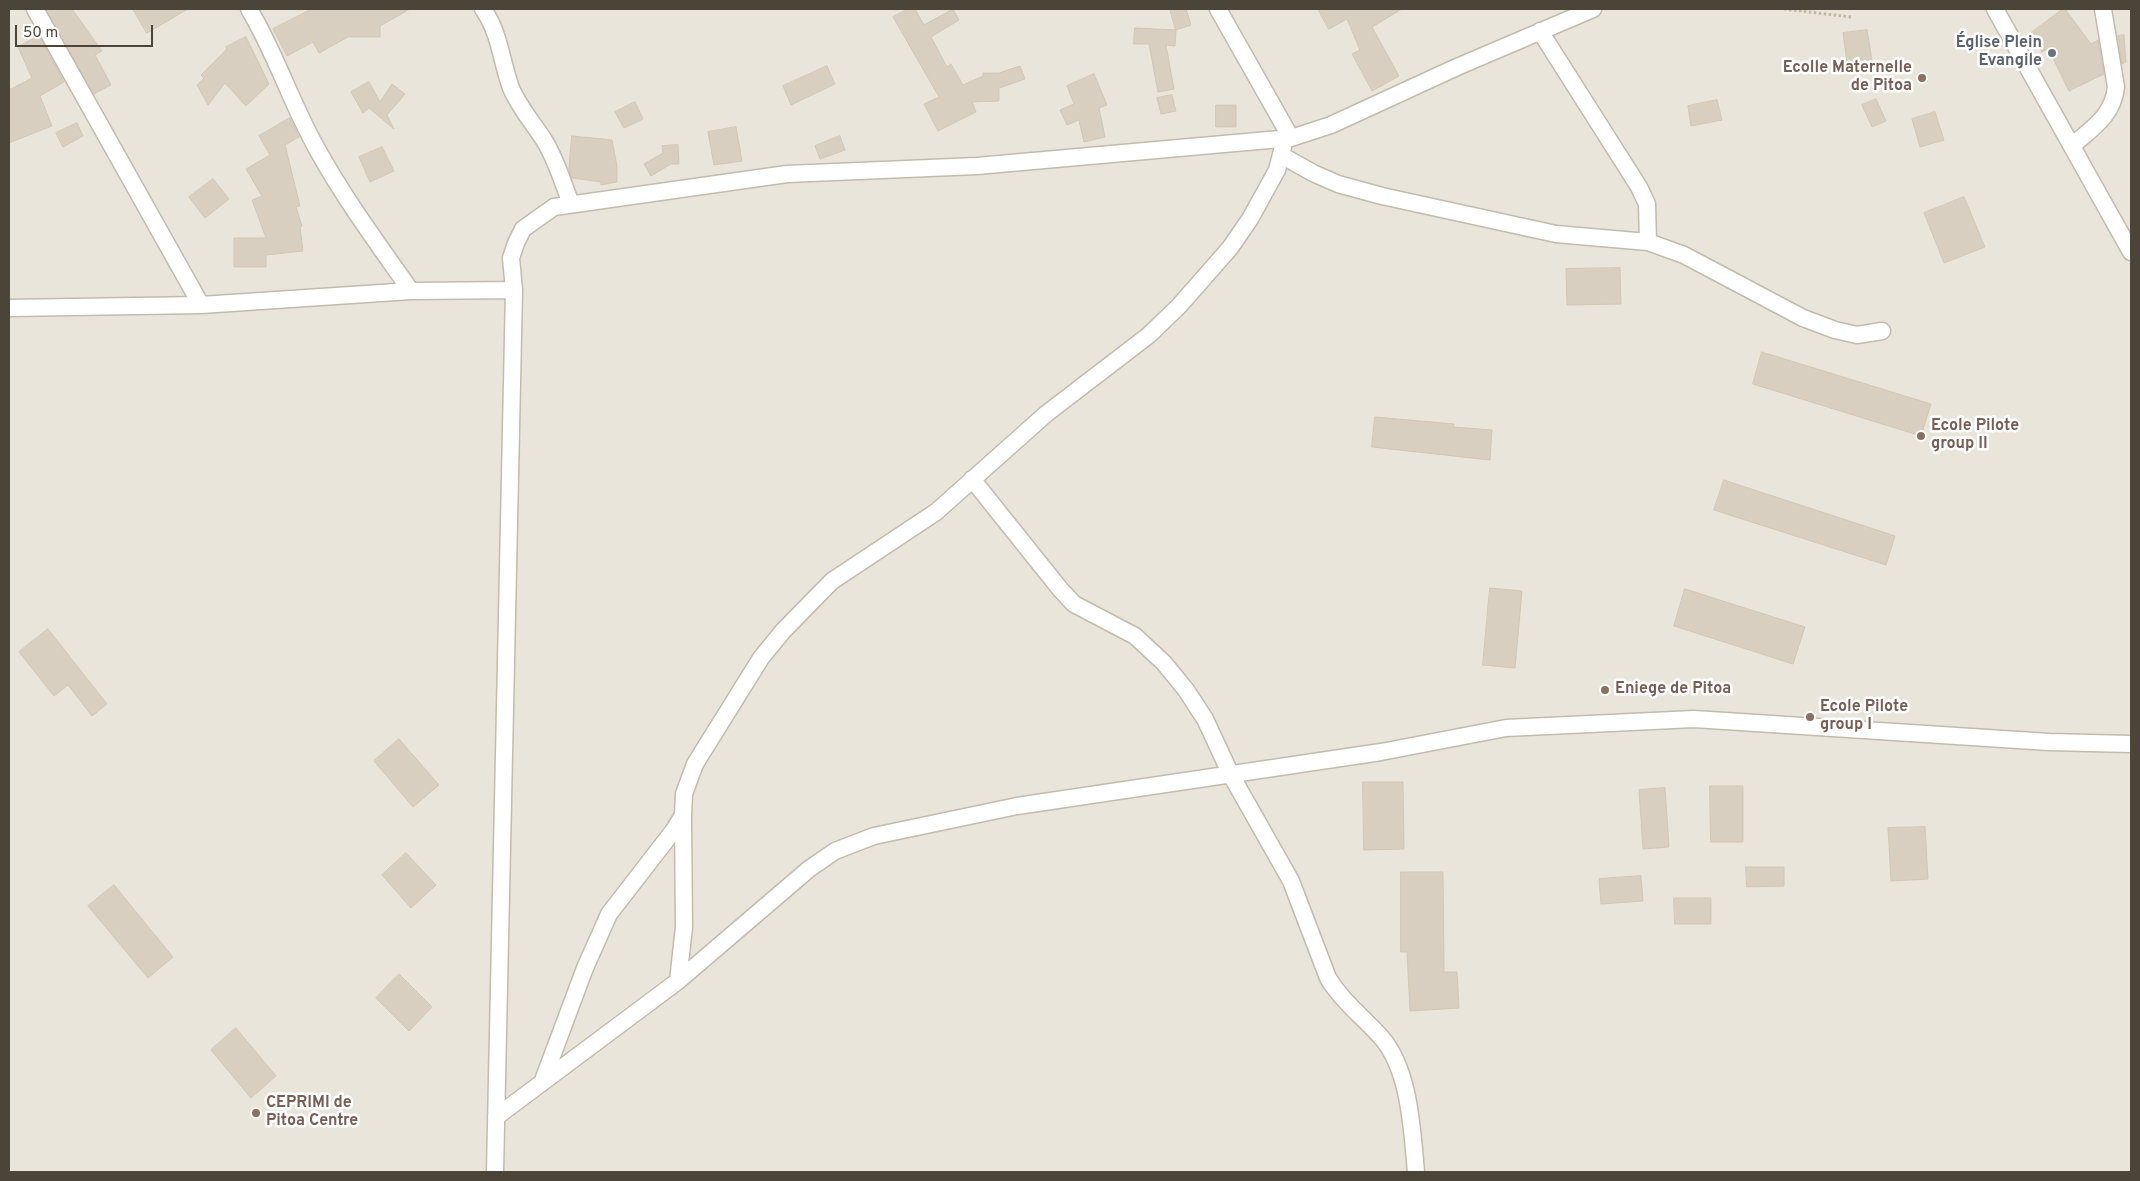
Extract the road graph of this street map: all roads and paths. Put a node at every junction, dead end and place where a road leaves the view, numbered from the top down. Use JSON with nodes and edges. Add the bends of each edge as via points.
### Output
{"nodes":[{"id":1,"x":35,"y":9,"type":"edge"},
{"id":2,"x":249,"y":9,"type":"edge"},
{"id":3,"x":484,"y":9,"type":"edge"},
{"id":4,"x":1218,"y":9,"type":"edge"},
{"id":5,"x":1593,"y":9,"type":"edge"},
{"id":6,"x":1784,"y":9,"type":"edge"},
{"id":7,"x":1994,"y":9,"type":"edge"},
{"id":8,"x":2103,"y":9,"type":"edge"},
{"id":9,"x":1851,"y":17,"type":"dead end"},
{"id":10,"x":1540,"y":31,"type":"junction"},
{"id":11,"x":1288,"y":138,"type":"junction"},
{"id":12,"x":2072,"y":146,"type":"junction"},
{"id":13,"x":1281,"y":155,"type":"junction"},
{"id":14,"x":572,"y":204,"type":"junction"},
{"id":15,"x":2126,"y":232,"type":"edge"},
{"id":16,"x":1648,"y":242,"type":"junction"},
{"id":17,"x":2131,"y":252,"type":"edge"},
{"id":18,"x":514,"y":290,"type":"junction"},
{"id":19,"x":411,"y":291,"type":"junction"},
{"id":20,"x":201,"y":305,"type":"junction"},
{"id":21,"x":9,"y":308,"type":"edge"},
{"id":22,"x":1882,"y":332,"type":"dead end"},
{"id":23,"x":972,"y":479,"type":"junction"},
{"id":24,"x":2131,"y":744,"type":"edge"},
{"id":25,"x":1231,"y":775,"type":"junction"},
{"id":26,"x":683,"y":815,"type":"junction"},
{"id":27,"x":678,"y":981,"type":"junction"},
{"id":28,"x":542,"y":1083,"type":"junction"},
{"id":29,"x":496,"y":1118,"type":"junction"},
{"id":30,"x":495,"y":1172,"type":"edge"},
{"id":31,"x":1416,"y":1172,"type":"edge"}],
"edges":[{"from":1,"to":20,"type":"street"},
{"from":2,"to":19,"type":"street","via":[[265,36],[316,147],[345,196]]},
{"from":3,"to":14,"type":"street","via":[[499,41],[518,102],[546,142]]},
{"from":4,"to":11,"type":"street"},
{"from":5,"to":10,"type":"street"},
{"from":6,"to":9,"type":"path"},
{"from":7,"to":12,"type":"street"},
{"from":8,"to":12,"type":"street","via":[[2116,87],[2114,99],[2107,115]]},
{"from":10,"to":11,"type":"street","via":[[1331,125]]},
{"from":10,"to":16,"type":"street","via":[[1639,187],[1647,204]]},
{"from":11,"to":13,"type":"street"},
{"from":11,"to":14,"type":"street","via":[[977,166],[787,174]]},
{"from":12,"to":15,"type":"street"},
{"from":13,"to":16,"type":"street","via":[[1338,184],[1382,196],[1556,234]]},
{"from":13,"to":23,"type":"street","via":[[1277,170],[1250,219],[1230,248],[1179,306],[1150,335],[1046,414]]},
{"from":14,"to":18,"type":"street","via":[[554,207],[523,229],[511,258]]},
{"from":15,"to":17,"type":"street"},
{"from":16,"to":22,"type":"street","via":[[1684,255],[1803,318],[1857,335]]},
{"from":18,"to":19,"type":"street"},
{"from":18,"to":29,"type":"street"},
{"from":19,"to":20,"type":"street"},
{"from":20,"to":21,"type":"street"},
{"from":23,"to":25,"type":"street","via":[[1074,604],[1135,636],[1164,662],[1205,719]]},
{"from":23,"to":26,"type":"street","via":[[936,512],[832,581],[783,631],[761,658],[695,764],[684,794]]},
{"from":24,"to":25,"type":"street","via":[[2049,742],[1694,719],[1506,728],[1381,752]]},
{"from":25,"to":27,"type":"street","via":[[1017,806],[853,843],[809,869]]},
{"from":25,"to":31,"type":"street","via":[[1291,881],[1328,978],[1337,992],[1382,1038],[1394,1058],[1410,1111]]},
{"from":26,"to":27,"type":"street","via":[[684,927]]},
{"from":26,"to":28,"type":"street","via":[[658,854],[609,914]]},
{"from":27,"to":28,"type":"street"},
{"from":28,"to":29,"type":"street"},
{"from":29,"to":30,"type":"street"}]}
